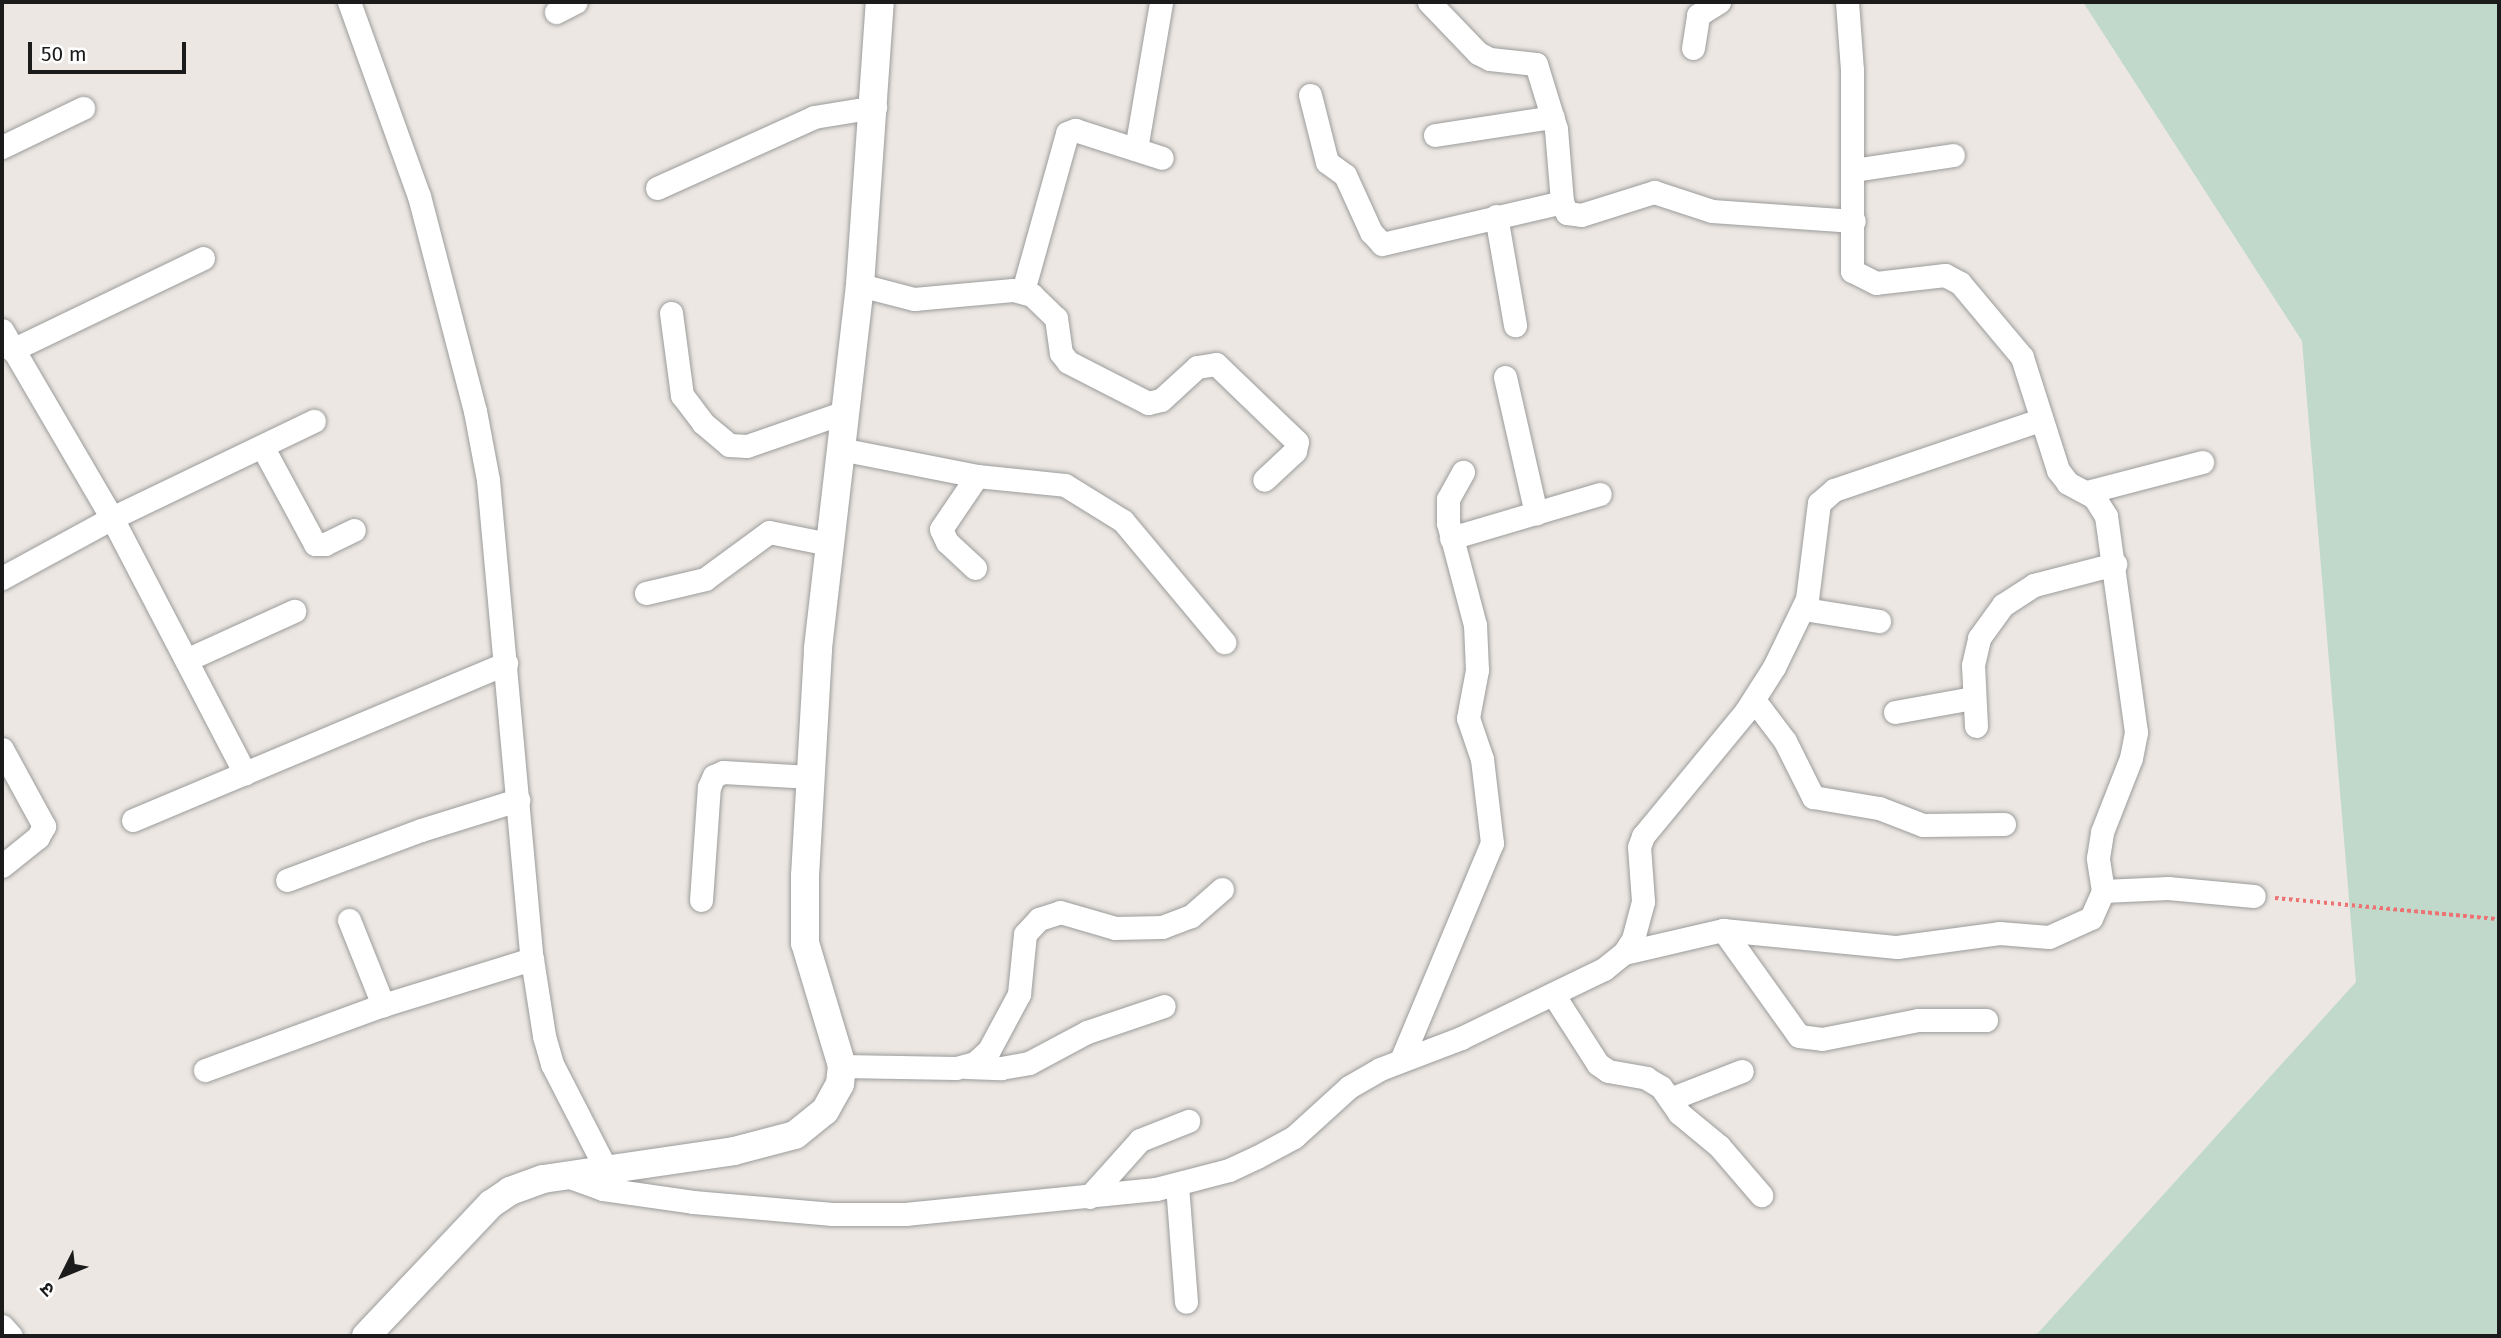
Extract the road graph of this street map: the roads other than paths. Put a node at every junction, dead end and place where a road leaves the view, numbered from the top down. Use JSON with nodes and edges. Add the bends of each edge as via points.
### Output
{"nodes":[{"id":1,"x":349,"y":2,"type":"edge"},
{"id":2,"x":880,"y":2,"type":"edge"},
{"id":3,"x":1161,"y":2,"type":"edge"},
{"id":4,"x":1429,"y":2,"type":"edge"},
{"id":5,"x":1719,"y":2,"type":"edge"},
{"id":6,"x":1847,"y":2,"type":"edge"},
{"id":7,"x":1693,"y":48,"type":"dead end"},
{"id":8,"x":1310,"y":95,"type":"dead end"},
{"id":9,"x":875,"y":107,"type":"junction"},
{"id":10,"x":83,"y":108,"type":"dead end"},
{"id":11,"x":1553,"y":117,"type":"junction"},
{"id":12,"x":1435,"y":135,"type":"dead end"},
{"id":13,"x":2,"y":147,"type":"edge"},
{"id":14,"x":1136,"y":149,"type":"junction"},
{"id":15,"x":1954,"y":155,"type":"dead end"},
{"id":16,"x":1162,"y":158,"type":"dead end"},
{"id":17,"x":1854,"y":170,"type":"junction"},
{"id":18,"x":657,"y":188,"type":"dead end"},
{"id":19,"x":1562,"y":201,"type":"junction"},
{"id":20,"x":1496,"y":216,"type":"junction"},
{"id":21,"x":1854,"y":221,"type":"junction"},
{"id":22,"x":203,"y":258,"type":"dead end"},
{"id":23,"x":860,"y":285,"type":"junction"},
{"id":24,"x":1023,"y":291,"type":"junction"},
{"id":25,"x":671,"y":313,"type":"dead end"},
{"id":26,"x":1514,"y":325,"type":"dead end"},
{"id":27,"x":7,"y":340,"type":"edge"},
{"id":28,"x":1505,"y":377,"type":"dead end"},
{"id":29,"x":845,"y":412,"type":"junction"},
{"id":30,"x":2040,"y":420,"type":"junction"},
{"id":31,"x":314,"y":421,"type":"dead end"},
{"id":32,"x":262,"y":446,"type":"junction"},
{"id":33,"x":840,"y":449,"type":"junction"},
{"id":34,"x":2202,"y":461,"type":"dead end"},
{"id":35,"x":1463,"y":472,"type":"dead end"},
{"id":36,"x":977,"y":476,"type":"junction"},
{"id":37,"x":1264,"y":480,"type":"dead end"},
{"id":38,"x":2087,"y":492,"type":"junction"},
{"id":39,"x":1600,"y":494,"type":"dead end"},
{"id":40,"x":1536,"y":514,"type":"junction"},
{"id":41,"x":112,"y":518,"type":"junction"},
{"id":42,"x":354,"y":530,"type":"dead end"},
{"id":43,"x":1451,"y":538,"type":"junction"},
{"id":44,"x":829,"y":544,"type":"junction"},
{"id":45,"x":2115,"y":564,"type":"junction"},
{"id":46,"x":975,"y":569,"type":"dead end"},
{"id":47,"x":2,"y":578,"type":"edge"},
{"id":48,"x":646,"y":593,"type":"dead end"},
{"id":49,"x":1804,"y":609,"type":"junction"},
{"id":50,"x":294,"y":611,"type":"dead end"},
{"id":51,"x":1879,"y":621,"type":"dead end"},
{"id":52,"x":1224,"y":642,"type":"dead end"},
{"id":53,"x":186,"y":660,"type":"junction"},
{"id":54,"x":506,"y":663,"type":"junction"},
{"id":55,"x":1973,"y":698,"type":"junction"},
{"id":56,"x":1754,"y":700,"type":"junction"},
{"id":57,"x":1895,"y":712,"type":"dead end"},
{"id":58,"x":1976,"y":726,"type":"dead end"},
{"id":59,"x":2,"y":749,"type":"edge"},
{"id":60,"x":245,"y":773,"type":"junction"},
{"id":61,"x":811,"y":777,"type":"junction"},
{"id":62,"x":518,"y":800,"type":"junction"},
{"id":63,"x":134,"y":820,"type":"dead end"},
{"id":64,"x":2004,"y":824,"type":"dead end"},
{"id":65,"x":2,"y":866,"type":"edge"},
{"id":66,"x":287,"y":880,"type":"dead end"},
{"id":67,"x":1222,"y":889,"type":"dead end"},
{"id":68,"x":2103,"y":891,"type":"junction"},
{"id":69,"x":2254,"y":896,"type":"road end"},
{"id":70,"x":701,"y":900,"type":"dead end"},
{"id":71,"x":349,"y":920,"type":"dead end"},
{"id":72,"x":1723,"y":930,"type":"junction"},
{"id":73,"x":1624,"y":953,"type":"junction"},
{"id":74,"x":532,"y":959,"type":"junction"},
{"id":75,"x":1553,"y":994,"type":"junction"},
{"id":76,"x":383,"y":1005,"type":"junction"},
{"id":77,"x":1164,"y":1006,"type":"dead end"},
{"id":78,"x":1986,"y":1020,"type":"dead end"},
{"id":79,"x":1402,"y":1058,"type":"junction"},
{"id":80,"x":842,"y":1066,"type":"junction"},
{"id":81,"x":966,"y":1067,"type":"junction"},
{"id":82,"x":205,"y":1070,"type":"dead end"},
{"id":83,"x":1742,"y":1072,"type":"dead end"},
{"id":84,"x":1670,"y":1099,"type":"junction"},
{"id":85,"x":1188,"y":1121,"type":"dead end"},
{"id":86,"x":606,"y":1169,"type":"junction"},
{"id":87,"x":567,"y":1175,"type":"junction"},
{"id":88,"x":1177,"y":1185,"type":"junction"},
{"id":89,"x":1761,"y":1195,"type":"dead end"},
{"id":90,"x":1090,"y":1196,"type":"junction"},
{"id":91,"x":1186,"y":1302,"type":"dead end"},
{"id":92,"x":366,"y":1336,"type":"edge"}],
"edges":[{"from":1,"to":54,"type":"street","via":[[419,196],[448,298],[488,480]]},
{"from":2,"to":9,"type":"street"},
{"from":3,"to":14,"type":"street"},
{"from":4,"to":11,"type":"street","via":[[1478,53],[1490,59],[1536,64]]},
{"from":5,"to":7,"type":"street","via":[[1698,15]]},
{"from":6,"to":17,"type":"street"},
{"from":8,"to":20,"type":"street","via":[[1327,162],[1350,183],[1371,232],[1382,244]]},
{"from":9,"to":18,"type":"street","via":[[814,117]]},
{"from":9,"to":23,"type":"street"},
{"from":10,"to":13,"type":"street"},
{"from":11,"to":12,"type":"street"},
{"from":11,"to":19,"type":"street"},
{"from":14,"to":16,"type":"street"},
{"from":14,"to":24,"type":"street","via":[[1075,130],[1065,136]]},
{"from":15,"to":17,"type":"street"},
{"from":17,"to":21,"type":"street"},
{"from":19,"to":20,"type":"street"},
{"from":19,"to":21,"type":"street","via":[[1567,213],[1581,215],[1654,192],[1712,211]]},
{"from":20,"to":26,"type":"street"},
{"from":21,"to":30,"type":"street","via":[[1851,266],[1855,275],[1876,283],[1945,275],[1960,283],[2015,345]]},
{"from":22,"to":27,"type":"street"},
{"from":23,"to":24,"type":"street","via":[[914,299]]},
{"from":23,"to":29,"type":"street"},
{"from":24,"to":37,"type":"street","via":[[1056,318],[1061,353],[1068,362],[1148,403],[1161,400],[1197,367],[1209,363],[1224,369],[1297,442],[1296,451]]},
{"from":25,"to":29,"type":"street","via":[[682,395],[703,423],[729,446],[747,446]]},
{"from":27,"to":41,"type":"street"},
{"from":28,"to":40,"type":"street"},
{"from":29,"to":33,"type":"street"},
{"from":30,"to":38,"type":"street","via":[[2058,470],[2068,482]]},
{"from":30,"to":49,"type":"street","via":[[1824,496],[1815,510],[1814,565]]},
{"from":31,"to":32,"type":"street"},
{"from":32,"to":41,"type":"street"},
{"from":32,"to":42,"type":"street","via":[[315,544]]},
{"from":33,"to":36,"type":"street"},
{"from":33,"to":44,"type":"street"},
{"from":34,"to":38,"type":"street"},
{"from":35,"to":43,"type":"street","via":[[1448,499]]},
{"from":36,"to":46,"type":"street","via":[[941,529],[947,542]]},
{"from":36,"to":52,"type":"street","via":[[1046,480],[1093,499],[1149,548]]},
{"from":38,"to":45,"type":"street","via":[[2106,516]]},
{"from":39,"to":40,"type":"street"},
{"from":40,"to":43,"type":"street"},
{"from":41,"to":47,"type":"street"},
{"from":41,"to":53,"type":"street"},
{"from":43,"to":79,"type":"street","via":[[1475,625],[1477,670],[1468,718],[1482,759],[1492,843]]},
{"from":44,"to":48,"type":"street","via":[[769,532],[705,579]]},
{"from":44,"to":61,"type":"street"},
{"from":45,"to":55,"type":"street","via":[[2034,585],[2003,606],[1979,638]]},
{"from":45,"to":68,"type":"street","via":[[2136,732],[2131,758],[2102,832],[2098,858]]},
{"from":49,"to":51,"type":"street"},
{"from":49,"to":56,"type":"street"},
{"from":50,"to":53,"type":"street"},
{"from":53,"to":60,"type":"street"},
{"from":54,"to":60,"type":"street"},
{"from":54,"to":62,"type":"street"},
{"from":55,"to":57,"type":"street"},
{"from":55,"to":58,"type":"street"},
{"from":56,"to":64,"type":"street","via":[[1785,741],[1813,797],[1880,808],[1923,825]]},
{"from":56,"to":73,"type":"street","via":[[1643,836],[1639,847],[1643,901],[1633,939]]},
{"from":59,"to":65,"type":"street","via":[[44,826],[38,837]]},
{"from":60,"to":63,"type":"street"},
{"from":61,"to":70,"type":"street","via":[[723,772],[714,776],[709,787]]},
{"from":61,"to":80,"type":"street","via":[[805,943]]},
{"from":62,"to":66,"type":"street"},
{"from":62,"to":74,"type":"street"},
{"from":67,"to":81,"type":"street","via":[[1191,916],[1155,928],[1115,928],[1060,912],[1039,919],[1025,934],[1019,994],[989,1050]]},
{"from":68,"to":69,"type":"street","via":[[2168,887]]},
{"from":68,"to":72,"type":"street","via":[[2091,918],[2049,937],[1999,933],[1897,947]]},
{"from":71,"to":76,"type":"street"},
{"from":72,"to":73,"type":"street"},
{"from":72,"to":78,"type":"street","via":[[1799,1036],[1822,1039],[1918,1020]]},
{"from":73,"to":75,"type":"street","via":[[1604,969]]},
{"from":74,"to":76,"type":"street"},
{"from":74,"to":86,"type":"street","via":[[552,1064]]},
{"from":75,"to":79,"type":"street","via":[[1461,1038]]},
{"from":75,"to":84,"type":"street","via":[[1598,1064],[1608,1072],[1654,1082]]},
{"from":76,"to":82,"type":"street"},
{"from":77,"to":81,"type":"street","via":[[1087,1031],[1029,1063]]},
{"from":79,"to":88,"type":"street","via":[[1349,1087],[1294,1137],[1229,1170]]},
{"from":80,"to":81,"type":"street"},
{"from":80,"to":86,"type":"street","via":[[840,1084],[825,1111],[795,1135],[734,1152]]},
{"from":83,"to":84,"type":"street"},
{"from":84,"to":89,"type":"street"},
{"from":85,"to":90,"type":"street","via":[[1140,1140]]},
{"from":86,"to":87,"type":"street"},
{"from":87,"to":90,"type":"street","via":[[603,1189],[657,1197],[832,1214],[905,1214]]},
{"from":87,"to":92,"type":"street","via":[[525,1184],[500,1196]]},
{"from":88,"to":90,"type":"street"},
{"from":88,"to":91,"type":"street"}]}
